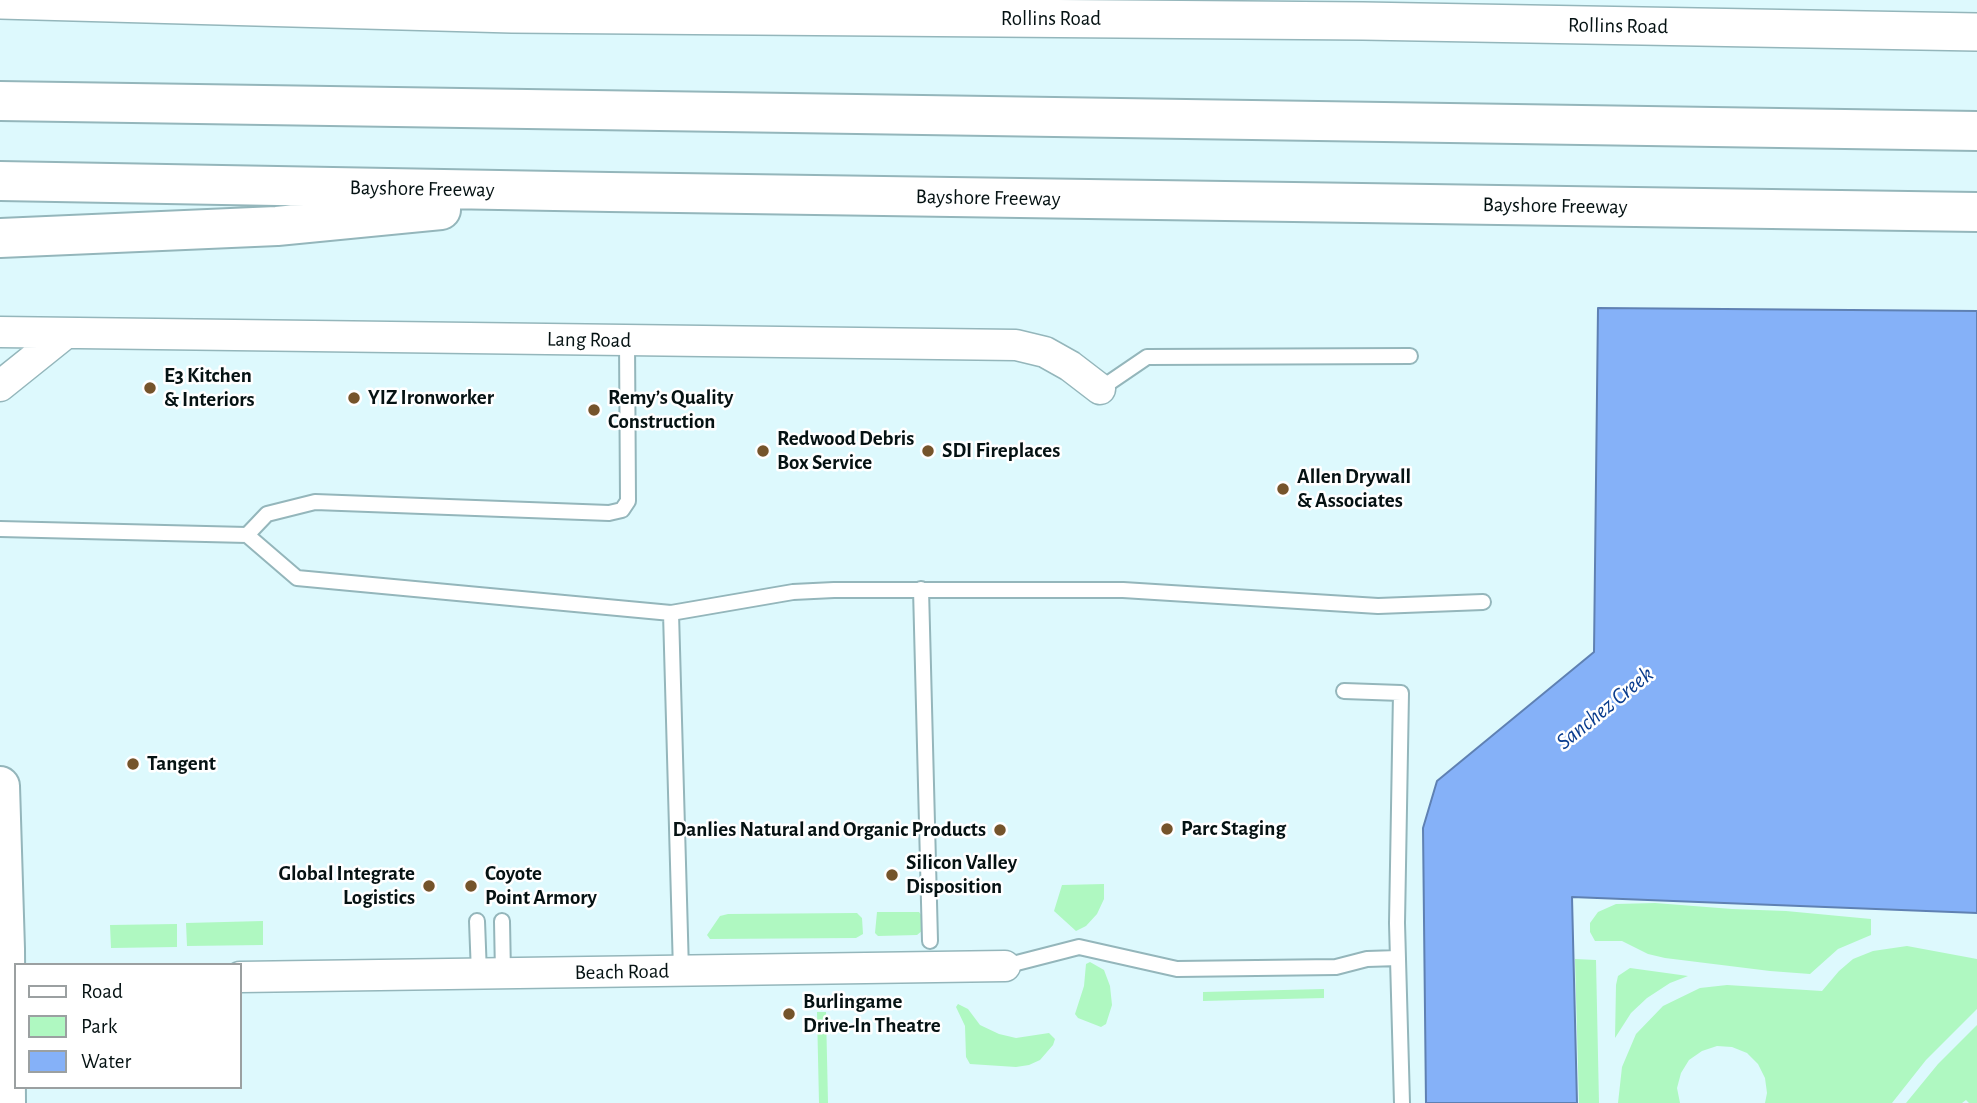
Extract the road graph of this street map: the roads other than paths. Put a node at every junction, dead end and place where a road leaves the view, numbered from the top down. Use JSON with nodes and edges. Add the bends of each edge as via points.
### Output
{"nodes":[{"id":1,"x":0,"y":0,"type":"edge"},
{"id":2,"x":512,"y":7,"type":"edge"},
{"id":3,"x":1977,"y":32,"type":"edge"},
{"id":4,"x":0,"y":101,"type":"edge"},
{"id":5,"x":1977,"y":131,"type":"edge"},
{"id":6,"x":0,"y":181,"type":"edge"},
{"id":7,"x":610,"y":192,"type":"junction"},
{"id":8,"x":1977,"y":212,"type":"edge"},
{"id":9,"x":0,"y":238,"type":"edge"},
{"id":10,"x":0,"y":332,"type":"edge"},
{"id":11,"x":66,"y":333,"type":"junction"},
{"id":12,"x":627,"y":340,"type":"junction"},
{"id":13,"x":1410,"y":356,"type":"dead end"},
{"id":14,"x":0,"y":386,"type":"edge"},
{"id":15,"x":1100,"y":389,"type":"joint"},
{"id":16,"x":0,"y":528,"type":"edge"},
{"id":17,"x":247,"y":534,"type":"junction"},
{"id":18,"x":920,"y":589,"type":"junction"},
{"id":19,"x":1483,"y":603,"type":"dead end"},
{"id":20,"x":671,"y":613,"type":"junction"},
{"id":21,"x":1344,"y":691,"type":"dead end"},
{"id":22,"x":0,"y":786,"type":"edge"},
{"id":23,"x":477,"y":921,"type":"dead end"},
{"id":24,"x":502,"y":921,"type":"dead end"},
{"id":25,"x":930,"y":941,"type":"dead end"},
{"id":26,"x":1398,"y":958,"type":"junction"},
{"id":27,"x":1005,"y":966,"type":"joint"},
{"id":28,"x":681,"y":971,"type":"junction"},
{"id":29,"x":491,"y":974,"type":"junction"},
{"id":30,"x":242,"y":977,"type":"edge"},
{"id":31,"x":10,"y":981,"type":"edge"},
{"id":32,"x":6,"y":1103,"type":"edge"},
{"id":33,"x":1402,"y":1103,"type":"edge"}],
"edges":[{"from":1,"to":2,"type":"street","name":"Rollins Road"},
{"from":2,"to":3,"type":"street","name":"Rollins Road"},
{"from":4,"to":5,"type":"main road"},
{"from":6,"to":7,"type":"main road","name":"Bayshore Freeway"},
{"from":7,"to":8,"type":"main road","name":"Bayshore Freeway"},
{"from":7,"to":9,"type":"main road","via":[[277,226]]},
{"from":10,"to":11,"type":"street","name":"Lang Road"},
{"from":11,"to":12,"type":"street","name":"Lang Road"},
{"from":11,"to":14,"type":"street"},
{"from":12,"to":15,"type":"street","name":"Lang Road","via":[[1016,345],[1045,352]]},
{"from":12,"to":17,"type":"lane","via":[[628,501],[622,510],[315,502],[267,514]]},
{"from":13,"to":15,"type":"lane","via":[[1147,357]]},
{"from":16,"to":17,"type":"lane"},
{"from":17,"to":20,"type":"lane","via":[[297,578]]},
{"from":18,"to":19,"type":"lane","via":[[1123,590],[1378,606]]},
{"from":18,"to":20,"type":"lane","via":[[793,592]]},
{"from":18,"to":25,"type":"lane"},
{"from":20,"to":28,"type":"lane"},
{"from":21,"to":26,"type":"lane","via":[[1401,694]]},
{"from":22,"to":31,"type":"main road"},
{"from":23,"to":29,"type":"lane"},
{"from":24,"to":29,"type":"lane"},
{"from":26,"to":27,"type":"lane","via":[[1336,967],[1177,969],[1079,947]]},
{"from":26,"to":33,"type":"lane"},
{"from":27,"to":28,"type":"street","name":"Beach Road"},
{"from":28,"to":29,"type":"street","name":"Beach Road"},
{"from":29,"to":30,"type":"street","name":"Beach Road"},
{"from":31,"to":32,"type":"main road"}]}
